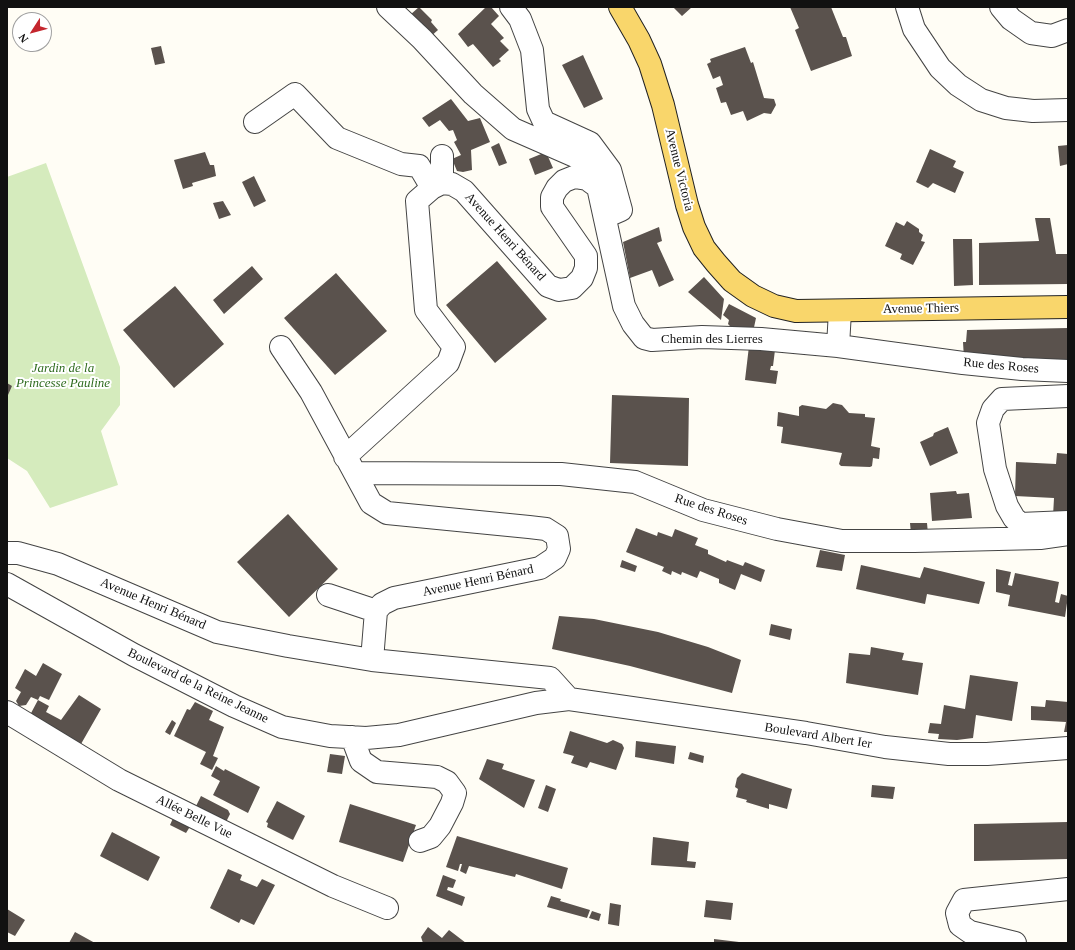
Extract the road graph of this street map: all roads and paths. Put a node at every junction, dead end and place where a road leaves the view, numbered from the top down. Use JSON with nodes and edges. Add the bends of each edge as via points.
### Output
{"nodes":[{"id":1,"x":388,"y":7,"type":"edge"},
{"id":2,"x":511,"y":7,"type":"edge"},
{"id":3,"x":620,"y":7,"type":"edge"},
{"id":4,"x":907,"y":7,"type":"edge"},
{"id":5,"x":1001,"y":7,"type":"edge"},
{"id":6,"x":1068,"y":30,"type":"edge"},
{"id":7,"x":1068,"y":110,"type":"edge"},
{"id":8,"x":255,"y":122,"type":"dead end"},
{"id":9,"x":442,"y":156,"type":"dead end"},
{"id":10,"x":437,"y":185,"type":"junction"},
{"id":11,"x":598,"y":187,"type":"junction"},
{"id":12,"x":605,"y":217,"type":"junction"},
{"id":13,"x":774,"y":306,"type":"joint"},
{"id":14,"x":1068,"y":307,"type":"edge"},
{"id":15,"x":840,"y":311,"type":"junction"},
{"id":16,"x":838,"y":346,"type":"junction"},
{"id":17,"x":281,"y":347,"type":"dead end"},
{"id":18,"x":1068,"y":371,"type":"edge"},
{"id":19,"x":1068,"y":396,"type":"edge"},
{"id":20,"x":350,"y":465,"type":"junction"},
{"id":21,"x":1068,"y":522,"type":"edge"},
{"id":22,"x":1068,"y":534,"type":"edge"},
{"id":23,"x":7,"y":553,"type":"edge"},
{"id":24,"x":7,"y":584,"type":"edge"},
{"id":25,"x":328,"y":595,"type":"dead end"},
{"id":26,"x":376,"y":611,"type":"junction"},
{"id":27,"x":372,"y":660,"type":"junction"},
{"id":28,"x":569,"y":699,"type":"junction"},
{"id":29,"x":7,"y":712,"type":"edge"},
{"id":30,"x":352,"y":738,"type":"junction"},
{"id":31,"x":1068,"y":748,"type":"edge"},
{"id":32,"x":420,"y":841,"type":"dead end"},
{"id":33,"x":1068,"y":889,"type":"edge"},
{"id":34,"x":387,"y":908,"type":"dead end"},
{"id":35,"x":1015,"y":943,"type":"edge"}],
"edges":[{"from":1,"to":11,"type":"street","via":[[473,94],[513,129],[577,157],[586,164]]},
{"from":2,"to":12,"type":"street","via":[[520,19],[532,50],[538,109],[544,122],[590,142],[610,170],[621,210]]},
{"from":3,"to":13,"type":"main road","name":"Avenue Victoria","via":[[650,64],[663,105],[687,204],[704,248],[732,281],[753,296]]},
{"from":4,"to":7,"type":"street","via":[[914,29],[940,68],[982,100],[1006,108],[1033,111]]},
{"from":5,"to":6,"type":"street","via":[[1011,19],[1031,33],[1052,36]]},
{"from":8,"to":10,"type":"street","via":[[295,94],[337,138],[401,164],[419,166]]},
{"from":9,"to":10,"type":"street"},
{"from":10,"to":11,"type":"street","name":"Avenue Henri Bénard","via":[[452,184],[464,191],[548,286],[559,290],[572,288],[582,278],[586,268],[586,256],[552,207],[552,197],[564,181],[574,176],[587,179]]},
{"from":10,"to":20,"type":"street","via":[[417,201],[426,310],[454,347],[448,363]]},
{"from":11,"to":12,"type":"street"},
{"from":12,"to":16,"type":"street","name":"Chemin des Lierres","via":[[624,306],[644,338],[761,338]]},
{"from":13,"to":15,"type":"main road","name":"Avenue Thiers","via":[[796,311]]},
{"from":14,"to":15,"type":"main road","name":"Avenue Thiers"},
{"from":15,"to":16,"type":"street"},
{"from":16,"to":18,"type":"street","name":"Rue des Roses","via":[[963,363]]},
{"from":17,"to":20,"type":"street","name":"Avenue Henri Bénard","via":[[311,392]]},
{"from":19,"to":21,"type":"street","via":[[1002,398],[993,409],[988,423],[995,469],[1007,506],[1014,518],[1020,524]]},
{"from":20,"to":22,"type":"street","name":"Rue des Roses","via":[[560,474],[636,482],[704,510],[777,529],[842,541],[1040,538]]},
{"from":20,"to":26,"type":"street","name":"Avenue Henri Bénard","via":[[372,503],[387,513],[546,529],[557,536],[559,549],[555,558],[540,568],[394,598],[382,604]]},
{"from":23,"to":27,"type":"street","name":"Avenue Henri Bénard","via":[[18,553],[58,564],[217,632]]},
{"from":24,"to":30,"type":"street","name":"Boulevard de la Reine Jeanne","via":[[134,655],[234,706],[282,727]]},
{"from":25,"to":26,"type":"street"},
{"from":26,"to":27,"type":"street"},
{"from":27,"to":28,"type":"street","name":"Avenue Henri Bénard","via":[[550,678]]},
{"from":28,"to":30,"type":"street","name":"Boulevard de la Reine Jeanne","via":[[536,703],[399,735]]},
{"from":28,"to":31,"type":"street","name":"Boulevard Albert Ier","via":[[885,747],[948,754]]},
{"from":29,"to":34,"type":"street","name":"Allée Belle Vue","via":[[119,780],[333,886]]},
{"from":30,"to":32,"type":"street","via":[[361,761],[377,772],[437,777],[447,782],[455,793],[440,826],[431,837]]},
{"from":33,"to":35,"type":"street","via":[[964,900],[957,913],[960,925],[970,932]]}]}
